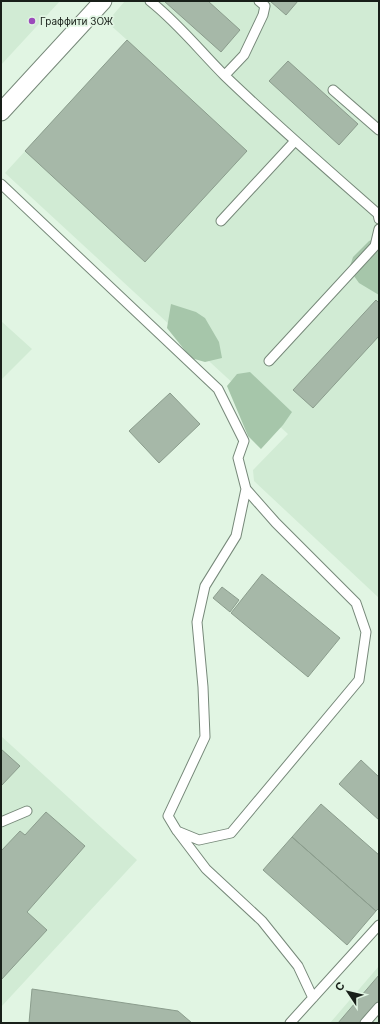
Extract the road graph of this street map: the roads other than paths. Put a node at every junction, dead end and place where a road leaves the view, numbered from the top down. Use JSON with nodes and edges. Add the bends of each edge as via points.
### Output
{"nodes":[{"id":1,"x":104,"y":1,"type":"edge"},
{"id":2,"x":150,"y":1,"type":"edge"},
{"id":3,"x":259,"y":1,"type":"edge"},
{"id":4,"x":225,"y":76,"type":"junction"},
{"id":5,"x":333,"y":90,"type":"dead end"},
{"id":6,"x":1,"y":112,"type":"edge"},
{"id":7,"x":379,"y":130,"type":"edge"},
{"id":8,"x":295,"y":141,"type":"junction"},
{"id":9,"x":1,"y":184,"type":"edge"},
{"id":10,"x":379,"y":219,"type":"edge"},
{"id":11,"x":221,"y":221,"type":"dead end"},
{"id":12,"x":379,"y":229,"type":"edge"},
{"id":13,"x":269,"y":361,"type":"dead end"},
{"id":14,"x":246,"y":489,"type":"junction"},
{"id":15,"x":27,"y":811,"type":"dead end"},
{"id":16,"x":1,"y":822,"type":"edge"},
{"id":17,"x":177,"y":831,"type":"junction"},
{"id":18,"x":379,"y":925,"type":"edge"},
{"id":19,"x":313,"y":998,"type":"junction"},
{"id":20,"x":379,"y":1007,"type":"edge"},
{"id":21,"x":290,"y":1023,"type":"edge"},
{"id":22,"x":365,"y":1023,"type":"edge"}],
"edges":[{"from":1,"to":6,"type":"street"},
{"from":2,"to":4,"type":"lane","via":[[163,11]]},
{"from":3,"to":4,"type":"lane","via":[[265,6],[263,15],[244,55]]},
{"from":4,"to":8,"type":"lane"},
{"from":5,"to":7,"type":"lane"},
{"from":8,"to":10,"type":"lane","via":[[378,214]]},
{"from":8,"to":11,"type":"lane"},
{"from":9,"to":14,"type":"lane","via":[[218,389],[244,441],[238,458]]},
{"from":12,"to":13,"type":"lane","via":[[375,246]]},
{"from":14,"to":17,"type":"lane","via":[[236,536],[205,586],[197,622],[205,737],[168,816]]},
{"from":14,"to":17,"type":"lane","via":[[356,604],[366,632],[359,680],[231,833],[199,840]]},
{"from":15,"to":16,"type":"lane"},
{"from":17,"to":19,"type":"lane","via":[[206,869],[262,921],[298,966]]},
{"from":18,"to":19,"type":"lane"},
{"from":19,"to":21,"type":"lane"},
{"from":20,"to":22,"type":"lane"}]}
